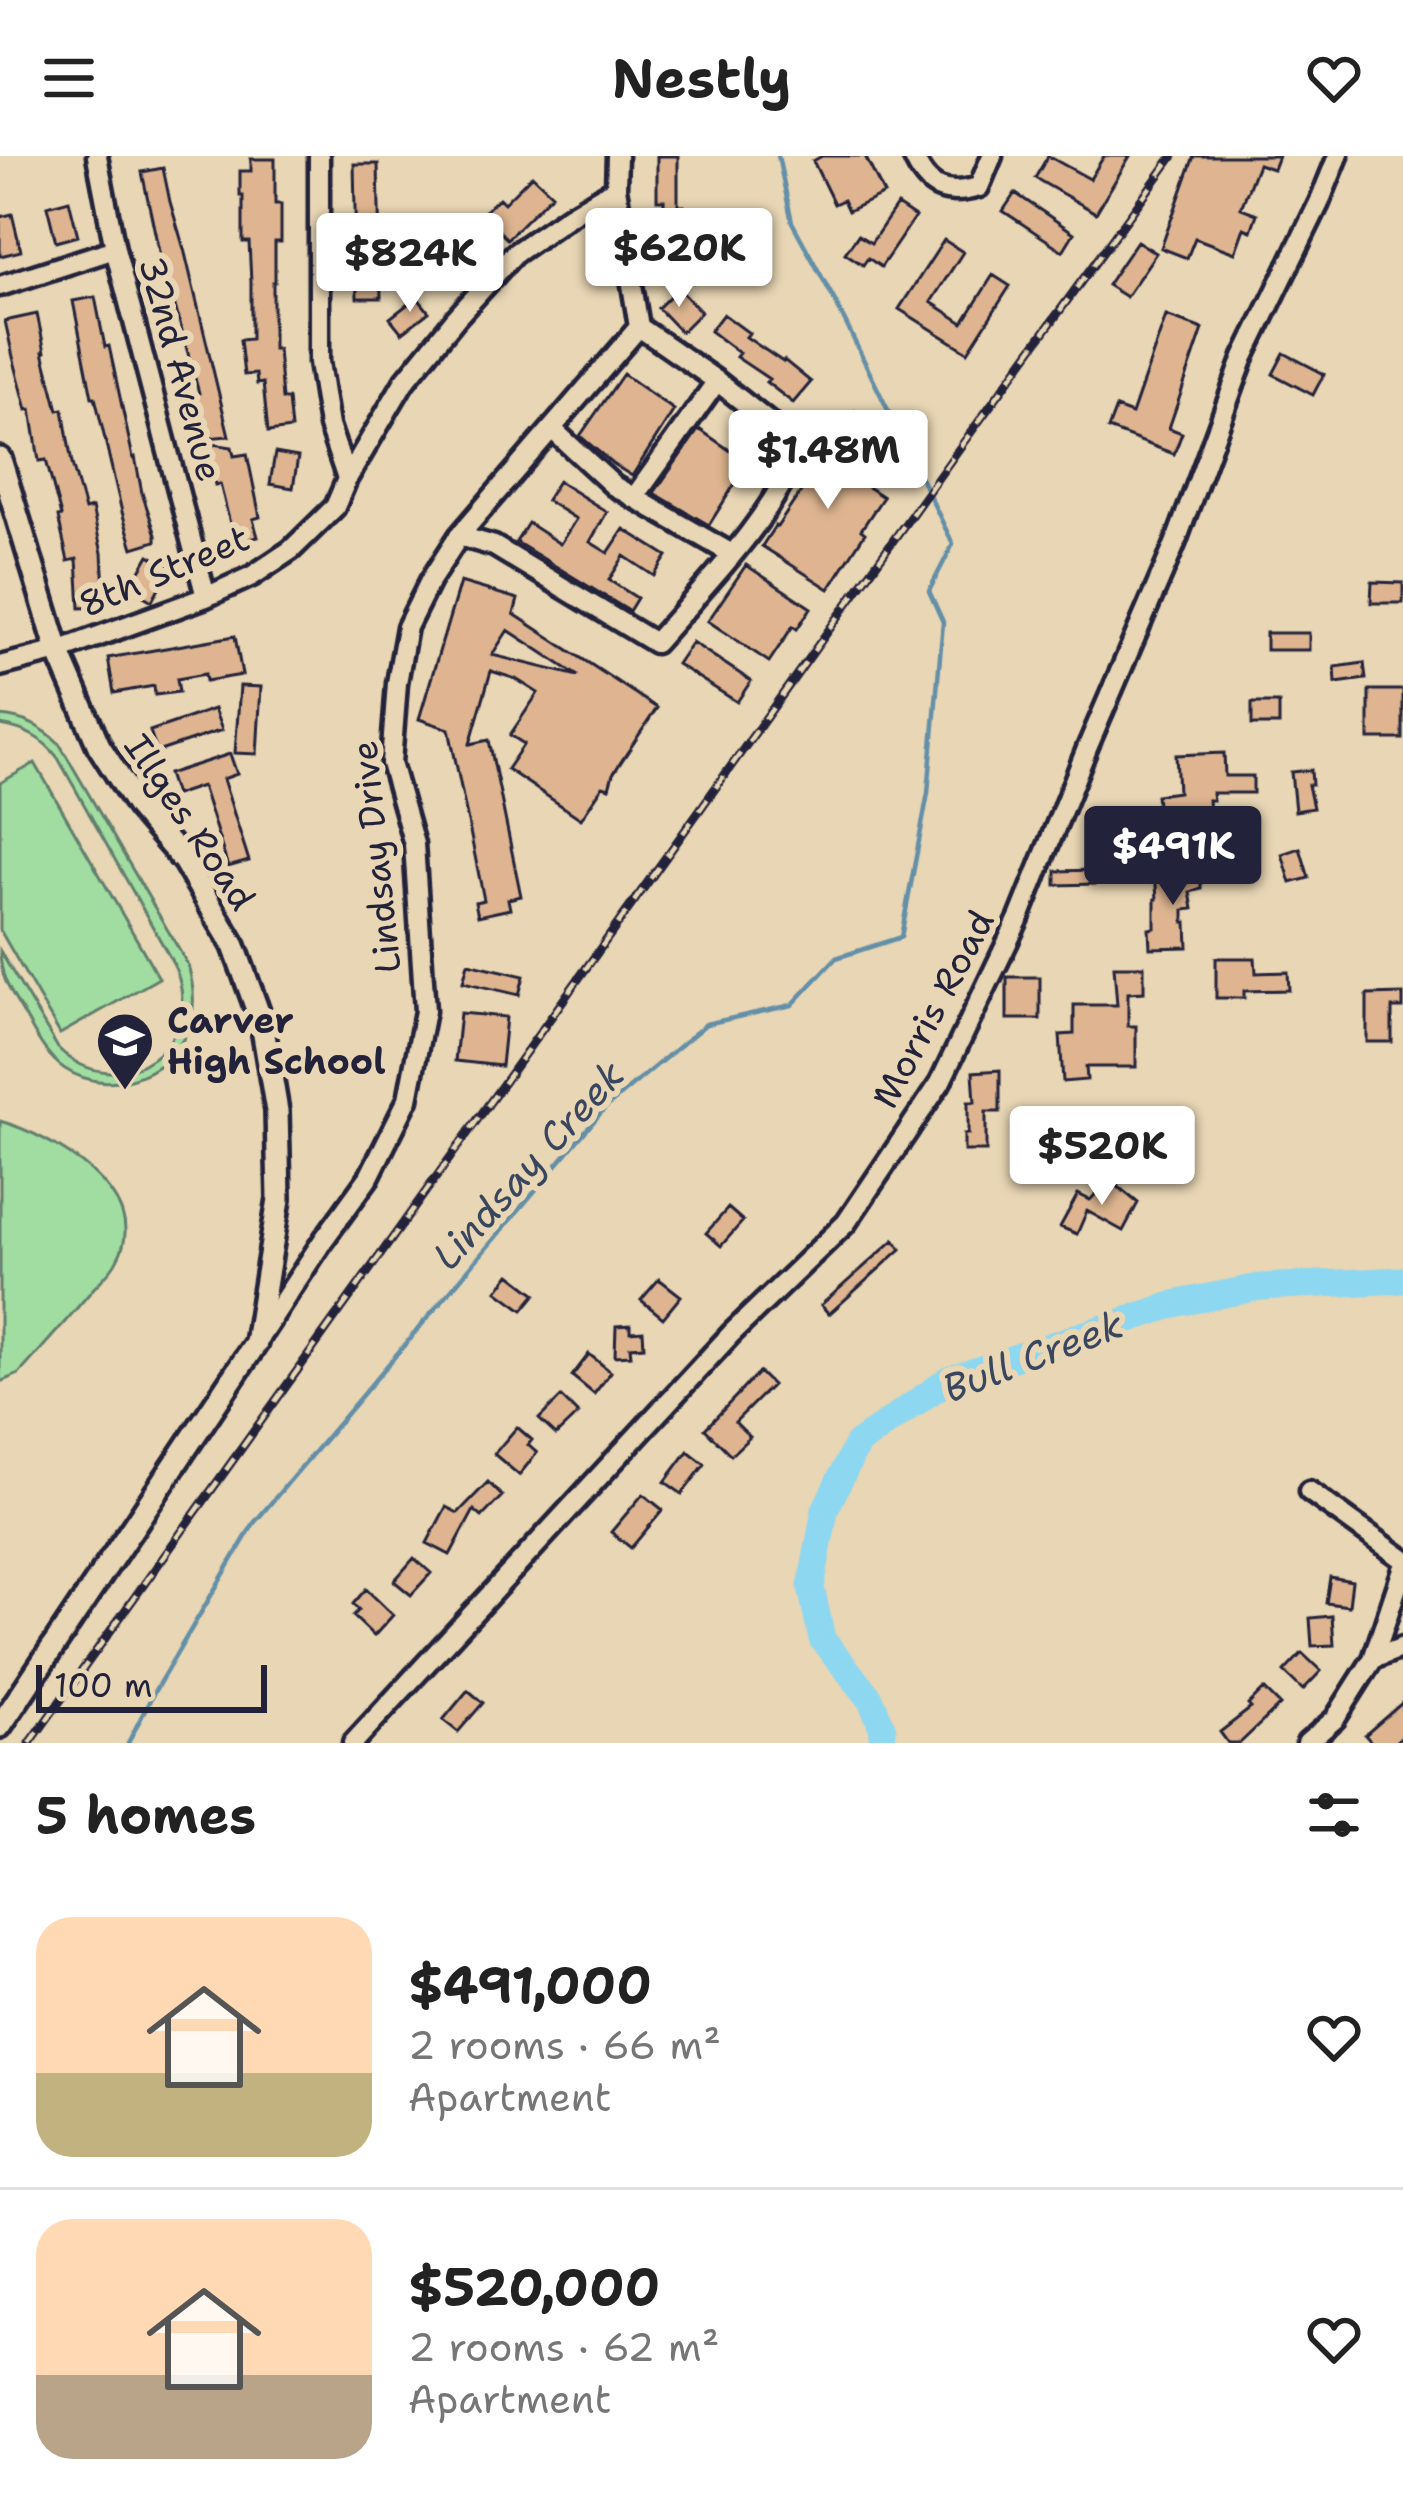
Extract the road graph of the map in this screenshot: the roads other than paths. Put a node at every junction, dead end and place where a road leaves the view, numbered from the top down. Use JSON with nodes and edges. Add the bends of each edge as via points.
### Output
{"nodes":[{"id":1,"x":97,"y":156,"type":"edge"},
{"id":2,"x":319,"y":156,"type":"edge"},
{"id":3,"x":617,"y":156,"type":"edge"},
{"id":4,"x":914,"y":156,"type":"edge"},
{"id":5,"x":992,"y":156,"type":"edge"},
{"id":6,"x":1338,"y":156,"type":"edge"},
{"id":7,"x":616,"y":188,"type":"junction"},
{"id":8,"x":115,"y":249,"type":"junction"},
{"id":9,"x":0,"y":286,"type":"edge"},
{"id":10,"x":639,"y":328,"type":"junction"},
{"id":11,"x":717,"y":382,"type":"junction"},
{"id":12,"x":551,"y":429,"type":"junction"},
{"id":13,"x":1,"y":464,"type":"edge"},
{"id":14,"x":347,"y":479,"type":"junction"},
{"id":15,"x":634,"y":498,"type":"junction"},
{"id":16,"x":459,"y":536,"type":"junction"},
{"id":17,"x":733,"y":554,"type":"junction"},
{"id":18,"x":206,"y":597,"type":"junction"},
{"id":19,"x":58,"y":651,"type":"junction"},
{"id":20,"x":0,"y":666,"type":"edge"},
{"id":21,"x":256,"y":1343,"type":"junction"},
{"id":22,"x":1309,"y":1491,"type":"dead end"},
{"id":23,"x":1403,"y":1559,"type":"edge"},
{"id":24,"x":1403,"y":1569,"type":"edge"},
{"id":25,"x":1403,"y":1647,"type":"edge"},
{"id":26,"x":1373,"y":1659,"type":"junction"},
{"id":27,"x":0,"y":1726,"type":"edge"},
{"id":28,"x":353,"y":1743,"type":"edge"},
{"id":29,"x":1307,"y":1743,"type":"edge"}],
"edges":[{"from":1,"to":8,"type":"street","name":"32nd Avenue"},
{"from":2,"to":14,"type":"street","via":[[319,362],[328,426]]},
{"from":3,"to":7,"type":"street"},
{"from":4,"to":5,"type":"street","via":[[931,184],[961,193],[979,187]]},
{"from":6,"to":28,"type":"street","name":"Morris Road","via":[[1244,356],[1019,918],[940,1083],[847,1223],[732,1333]]},
{"from":7,"to":10,"type":"street"},
{"from":7,"to":14,"type":"street","name":"8th Street","via":[[514,254],[404,382]]},
{"from":8,"to":9,"type":"street"},
{"from":8,"to":18,"type":"street","name":"32nd Avenue"},
{"from":10,"to":11,"type":"street"},
{"from":10,"to":12,"type":"street","name":"Lindsay Drive"},
{"from":11,"to":15,"type":"street"},
{"from":11,"to":17,"type":"street","via":[[800,446]]},
{"from":12,"to":15,"type":"street"},
{"from":12,"to":16,"type":"street","name":"Lindsay Drive"},
{"from":13,"to":19,"type":"street","name":"Illges Road"},
{"from":14,"to":18,"type":"street","name":"8th Street","via":[[335,507],[291,550]]},
{"from":15,"to":17,"type":"street"},
{"from":16,"to":17,"type":"street","via":[[494,546],[655,643]]},
{"from":16,"to":21,"type":"street","name":"Lindsay Drive","via":[[407,627],[397,682],[391,763],[414,844],[425,1011],[408,1100],[369,1177]]},
{"from":18,"to":19,"type":"street","name":"8th Street"},
{"from":19,"to":20,"type":"street","name":"8th Street"},
{"from":19,"to":21,"type":"street","name":"Illges Road","via":[[98,746],[184,861],[234,946],[262,1022],[280,1199]]},
{"from":21,"to":27,"type":"street","name":"Illges Road"},
{"from":22,"to":23,"type":"street"},
{"from":24,"to":26,"type":"street"},
{"from":25,"to":26,"type":"street"},
{"from":26,"to":29,"type":"street","via":[[1335,1719]]}]}
